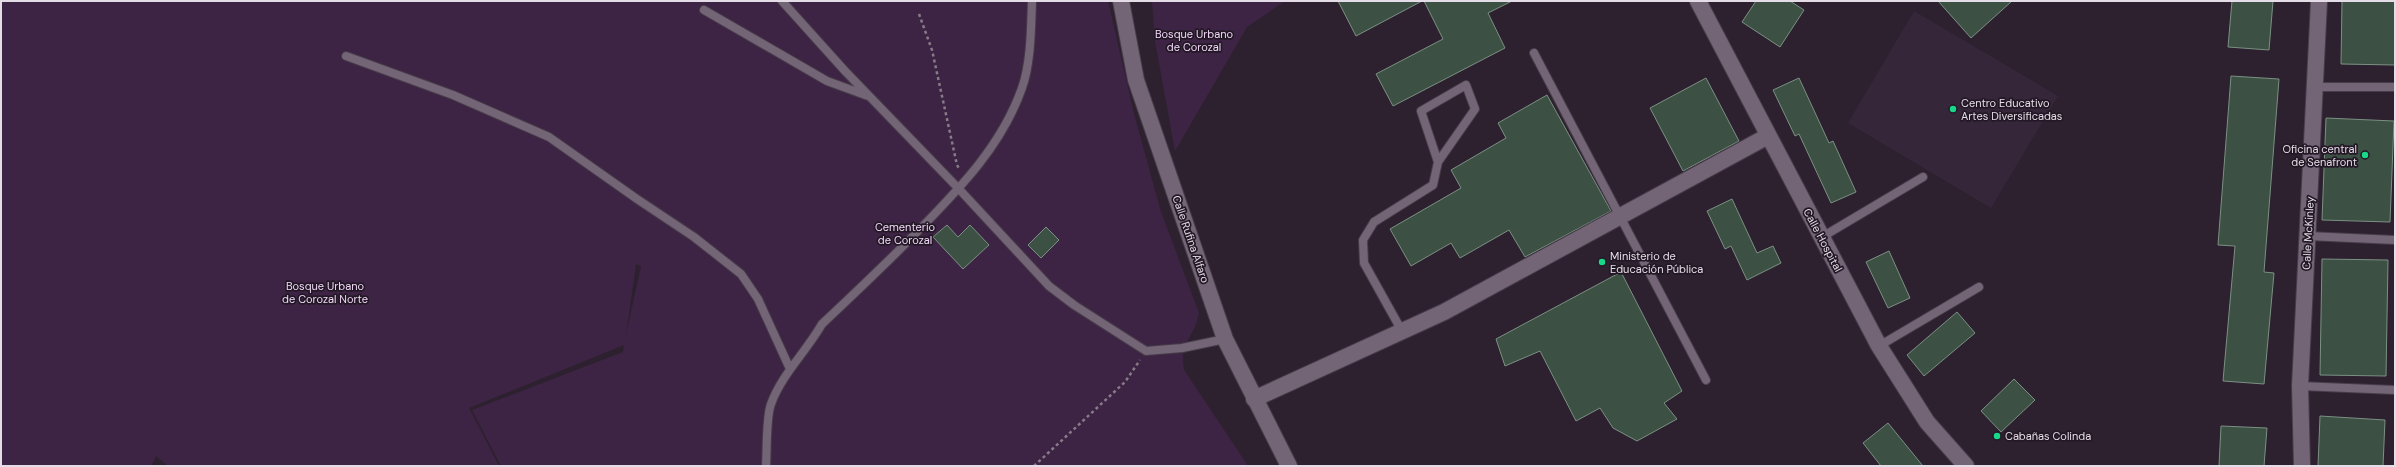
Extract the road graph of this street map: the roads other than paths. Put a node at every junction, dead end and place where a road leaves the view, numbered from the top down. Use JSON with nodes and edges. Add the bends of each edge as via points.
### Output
{"nodes":[{"id":1,"x":782,"y":1,"type":"edge"},
{"id":2,"x":1032,"y":1,"type":"edge"},
{"id":3,"x":1121,"y":1,"type":"edge"},
{"id":4,"x":1698,"y":1,"type":"edge"},
{"id":5,"x":2319,"y":1,"type":"edge"},
{"id":6,"x":704,"y":10,"type":"dead end"},
{"id":7,"x":1534,"y":53,"type":"dead end"},
{"id":8,"x":346,"y":56,"type":"dead end"},
{"id":9,"x":2315,"y":87,"type":"junction"},
{"id":10,"x":2395,"y":87,"type":"edge"},
{"id":11,"x":870,"y":97,"type":"junction"},
{"id":12,"x":1768,"y":136,"type":"junction"},
{"id":13,"x":1438,"y":162,"type":"junction"},
{"id":14,"x":1923,"y":177,"type":"dead end"},
{"id":15,"x":959,"y":189,"type":"junction"},
{"id":16,"x":1620,"y":216,"type":"junction"},
{"id":17,"x":2308,"y":236,"type":"junction"},
{"id":18,"x":1822,"y":237,"type":"junction"},
{"id":19,"x":2395,"y":240,"type":"edge"},
{"id":20,"x":1979,"y":287,"type":"dead end"},
{"id":21,"x":1403,"y":333,"type":"junction"},
{"id":22,"x":1225,"y":339,"type":"junction"},
{"id":23,"x":1879,"y":346,"type":"junction"},
{"id":24,"x":790,"y":368,"type":"junction"},
{"id":25,"x":1706,"y":380,"type":"dead end"},
{"id":26,"x":2300,"y":386,"type":"junction"},
{"id":27,"x":2395,"y":390,"type":"edge"},
{"id":28,"x":1254,"y":399,"type":"junction"},
{"id":29,"x":766,"y":466,"type":"edge"},
{"id":30,"x":1289,"y":466,"type":"edge"},
{"id":31,"x":1966,"y":466,"type":"edge"},
{"id":32,"x":2302,"y":466,"type":"edge"}],
"edges":[{"from":1,"to":11,"type":"lane"},
{"from":2,"to":15,"type":"lane","via":[[1030,45],[1023,87],[1005,129]]},
{"from":3,"to":22,"type":"street","name":"Calle Rufina Alfaro","via":[[1136,80]]},
{"from":4,"to":12,"type":"street","name":"Calle Hospital"},
{"from":5,"to":9,"type":"street","name":"Calle McKinley"},
{"from":6,"to":11,"type":"lane","via":[[827,81]]},
{"from":7,"to":16,"type":"lane"},
{"from":8,"to":24,"type":"lane","via":[[453,95],[550,137],[694,237],[741,274],[758,299]]},
{"from":9,"to":10,"type":"lane"},
{"from":9,"to":17,"type":"street","name":"Calle McKinley"},
{"from":11,"to":15,"type":"lane"},
{"from":12,"to":16,"type":"street"},
{"from":12,"to":18,"type":"street","name":"Calle Hospital"},
{"from":13,"to":13,"type":"lane","via":[[1475,108],[1466,85],[1421,111]]},
{"from":13,"to":21,"type":"lane","via":[[1433,184],[1374,222],[1363,240],[1364,263]]},
{"from":14,"to":18,"type":"lane"},
{"from":15,"to":22,"type":"lane","via":[[1049,286],[1074,306],[1146,351],[1182,348]]},
{"from":15,"to":24,"type":"lane","via":[[822,324],[808,348]]},
{"from":16,"to":21,"type":"street"},
{"from":16,"to":25,"type":"lane"},
{"from":17,"to":19,"type":"lane"},
{"from":17,"to":26,"type":"street","name":"Calle McKinley"},
{"from":18,"to":23,"type":"street","name":"Calle Hospital"},
{"from":20,"to":23,"type":"lane"},
{"from":21,"to":28,"type":"street"},
{"from":22,"to":28,"type":"street","name":"Calle Rufina Alfaro"},
{"from":23,"to":31,"type":"street","name":"Calle Hospital","via":[[1927,422]]},
{"from":24,"to":29,"type":"lane","via":[[770,406]]},
{"from":26,"to":27,"type":"lane"},
{"from":26,"to":32,"type":"street","name":"Calle McKinley"},
{"from":28,"to":30,"type":"street","name":"Calle Rufina Alfaro"}]}
